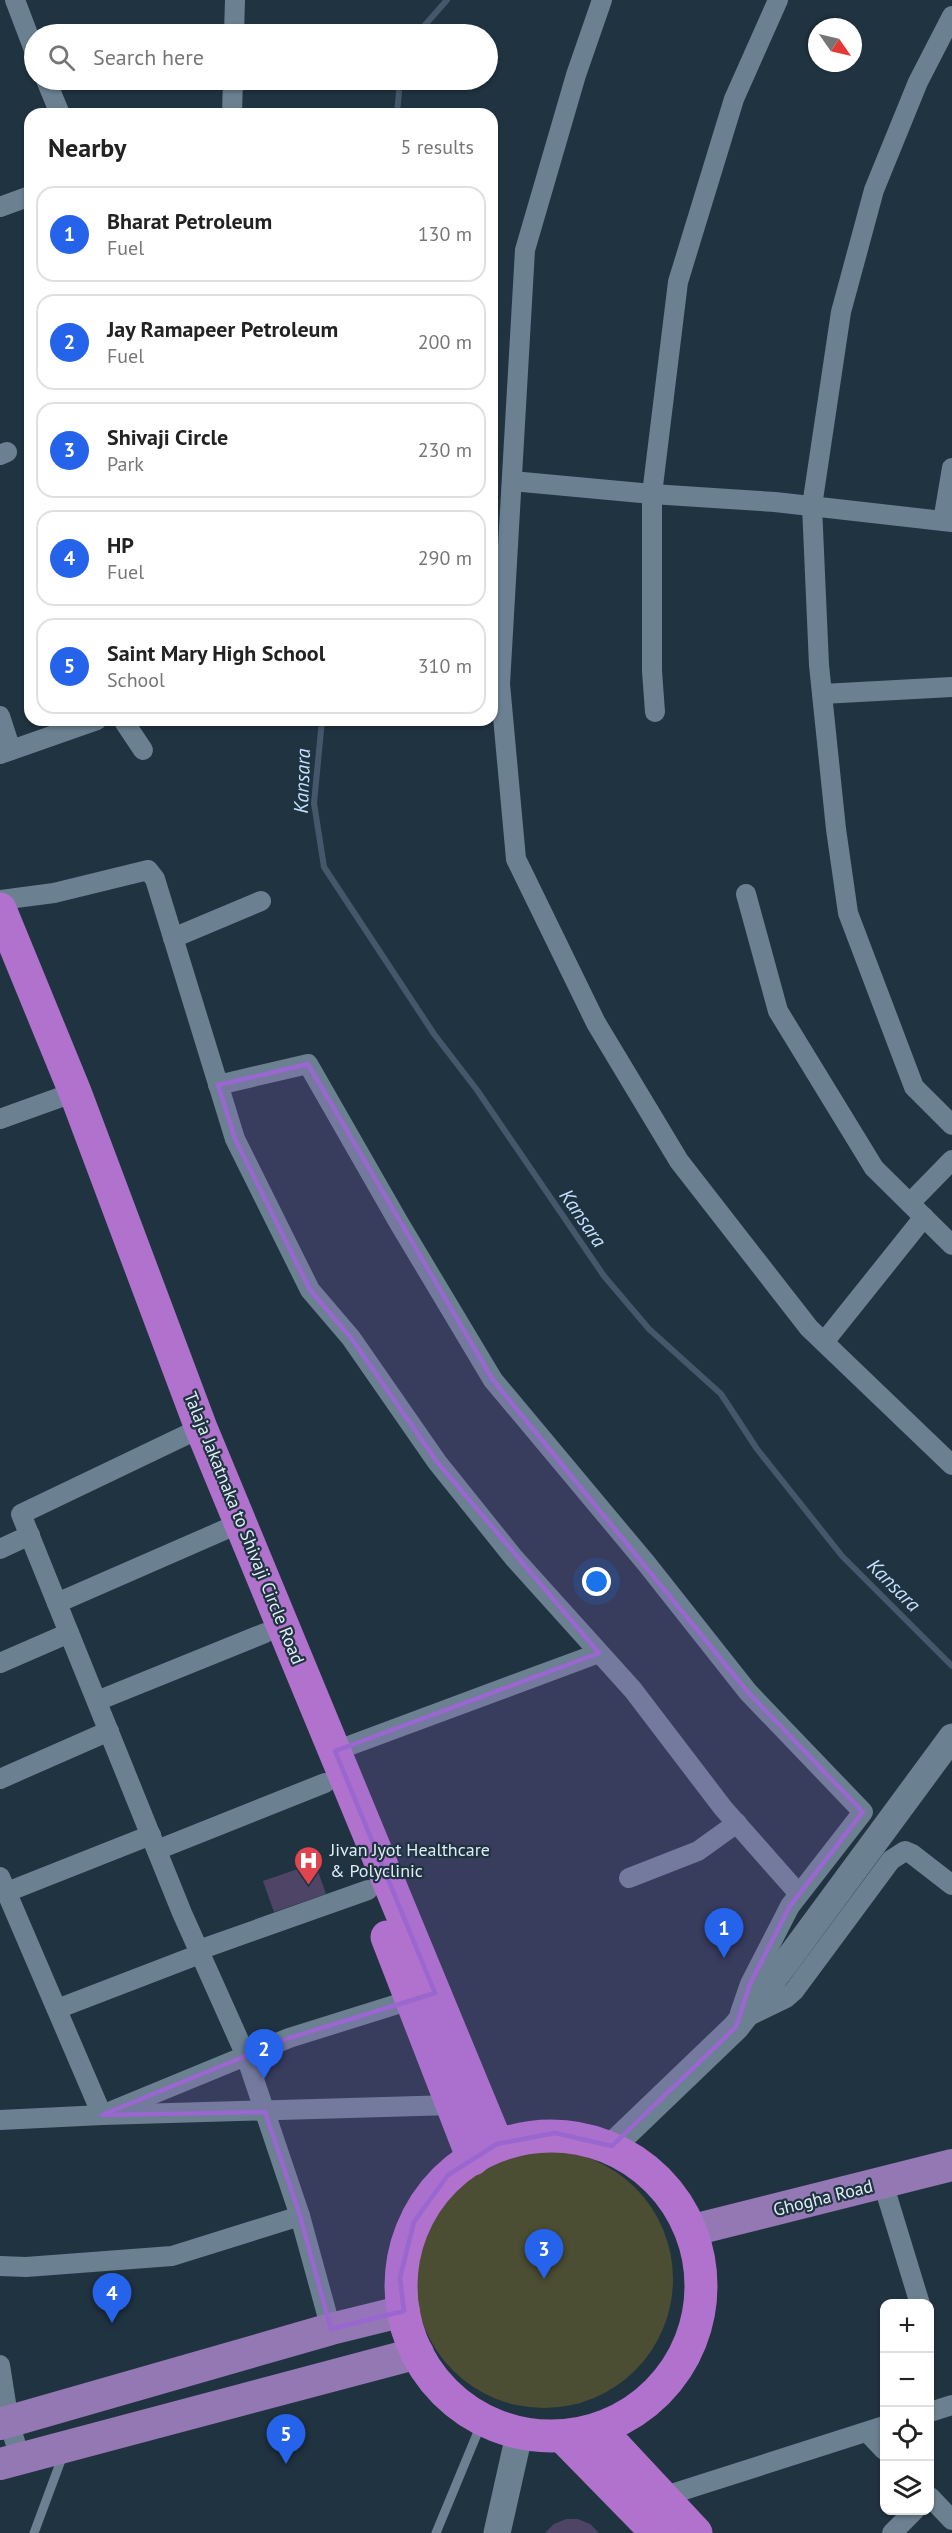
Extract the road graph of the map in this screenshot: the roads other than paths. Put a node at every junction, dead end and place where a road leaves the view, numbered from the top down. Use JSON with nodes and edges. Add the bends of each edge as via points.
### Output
{"nodes":[{"id":1,"x":15,"y":0,"type":"edge"},
{"id":2,"x":235,"y":0,"type":"edge"},
{"id":3,"x":603,"y":0,"type":"edge"},
{"id":4,"x":778,"y":0,"type":"edge"},
{"id":5,"x":952,"y":16,"type":"edge"},
{"id":6,"x":24,"y":24,"type":"edge"},
{"id":7,"x":234,"y":24,"type":"edge"},
{"id":8,"x":50,"y":90,"type":"edge"},
{"id":9,"x":233,"y":90,"type":"edge"},
{"id":10,"x":58,"y":108,"type":"edge"},
{"id":11,"x":232,"y":108,"type":"edge"},
{"id":12,"x":24,"y":197,"type":"edge"},
{"id":13,"x":0,"y":207,"type":"edge"},
{"id":14,"x":952,"y":468,"type":"edge"},
{"id":15,"x":512,"y":481,"type":"junction"},
{"id":16,"x":652,"y":494,"type":"junction"},
{"id":17,"x":812,"y":506,"type":"junction"},
{"id":18,"x":947,"y":521,"type":"edge"},
{"id":19,"x":952,"y":687,"type":"edge"},
{"id":20,"x":822,"y":694,"type":"junction"},
{"id":21,"x":655,"y":712,"type":"dead end"},
{"id":22,"x":0,"y":716,"type":"edge"},
{"id":23,"x":80,"y":726,"type":"edge"},
{"id":24,"x":127,"y":726,"type":"edge"},
{"id":25,"x":143,"y":750,"type":"dead end"},
{"id":26,"x":5,"y":752,"type":"edge"},
{"id":27,"x":746,"y":894,"type":"dead end"},
{"id":28,"x":0,"y":900,"type":"edge"},
{"id":29,"x":261,"y":901,"type":"dead end"},
{"id":30,"x":0,"y":909,"type":"edge"},
{"id":31,"x":172,"y":938,"type":"junction"},
{"id":32,"x":0,"y":958,"type":"edge"},
{"id":33,"x":218,"y":1085,"type":"junction"},
{"id":34,"x":66,"y":1095,"type":"junction"},
{"id":35,"x":0,"y":1119,"type":"edge"},
{"id":36,"x":952,"y":1125,"type":"edge"},
{"id":37,"x":952,"y":1160,"type":"edge"},
{"id":38,"x":909,"y":1203,"type":"junction"},
{"id":39,"x":924,"y":1217,"type":"junction"},
{"id":40,"x":952,"y":1245,"type":"edge"},
{"id":41,"x":824,"y":1342,"type":"junction"},
{"id":42,"x":186,"y":1435,"type":"junction"},
{"id":43,"x":952,"y":1465,"type":"edge"},
{"id":44,"x":224,"y":1530,"type":"junction"},
{"id":45,"x":30,"y":1536,"type":"junction"},
{"id":46,"x":0,"y":1549,"type":"edge"},
{"id":47,"x":57,"y":1603,"type":"junction"},
{"id":48,"x":69,"y":1632,"type":"junction"},
{"id":49,"x":265,"y":1633,"type":"junction"},
{"id":50,"x":599,"y":1653,"type":"junction"},
{"id":51,"x":0,"y":1663,"type":"edge"},
{"id":52,"x":97,"y":1701,"type":"junction"},
{"id":53,"x":109,"y":1731,"type":"junction"},
{"id":54,"x":952,"y":1737,"type":"edge"},
{"id":55,"x":335,"y":1751,"type":"junction"},
{"id":56,"x":0,"y":1779,"type":"edge"},
{"id":57,"x":325,"y":1783,"type":"junction"},
{"id":58,"x":737,"y":1823,"type":"junction"},
{"id":59,"x":154,"y":1843,"type":"junction"},
{"id":60,"x":629,"y":1878,"type":"dead end"},
{"id":61,"x":952,"y":1885,"type":"edge"},
{"id":62,"x":368,"y":1890,"type":"junction"},
{"id":63,"x":4,"y":1894,"type":"edge"},
{"id":64,"x":800,"y":1894,"type":"junction"},
{"id":65,"x":200,"y":1952,"type":"junction"},
{"id":66,"x":424,"y":1996,"type":"junction"},
{"id":67,"x":57,"y":2009,"type":"junction"},
{"id":68,"x":739,"y":2023,"type":"junction"},
{"id":69,"x":246,"y":2056,"type":"junction"},
{"id":70,"x":453,"y":2105,"type":"junction"},
{"id":71,"x":265,"y":2112,"type":"junction"},
{"id":72,"x":102,"y":2115,"type":"junction"},
{"id":73,"x":0,"y":2120,"type":"edge"},
{"id":74,"x":612,"y":2146,"type":"junction"},
{"id":75,"x":485,"y":2151,"type":"junction"},
{"id":76,"x":952,"y":2165,"type":"edge"},
{"id":77,"x":884,"y":2183,"type":"junction"},
{"id":78,"x":300,"y":2216,"type":"junction"},
{"id":79,"x":693,"y":2230,"type":"junction"},
{"id":80,"x":0,"y":2266,"type":"edge"},
{"id":81,"x":919,"y":2299,"type":"edge"},
{"id":82,"x":404,"y":2311,"type":"junction"},
{"id":83,"x":331,"y":2329,"type":"junction"},
{"id":84,"x":418,"y":2353,"type":"junction"},
{"id":85,"x":0,"y":2365,"type":"edge"},
{"id":86,"x":952,"y":2405,"type":"edge"},
{"id":87,"x":934,"y":2411,"type":"edge"},
{"id":88,"x":482,"y":2422,"type":"junction"},
{"id":89,"x":4,"y":2423,"type":"edge"},
{"id":90,"x":876,"y":2429,"type":"edge"},
{"id":91,"x":600,"y":2430,"type":"junction"},
{"id":92,"x":519,"y":2435,"type":"junction"},
{"id":93,"x":563,"y":2437,"type":"junction"},
{"id":94,"x":66,"y":2445,"type":"junction"},
{"id":95,"x":10,"y":2461,"type":"edge"},
{"id":96,"x":662,"y":2497,"type":"junction"},
{"id":97,"x":934,"y":2501,"type":"edge"},
{"id":98,"x":911,"y":2515,"type":"edge"},
{"id":99,"x":952,"y":2520,"type":"edge"},
{"id":100,"x":34,"y":2533,"type":"edge"},
{"id":101,"x":436,"y":2533,"type":"edge"},
{"id":102,"x":497,"y":2533,"type":"edge"},
{"id":103,"x":657,"y":2533,"type":"edge"},
{"id":104,"x":696,"y":2533,"type":"edge"},
{"id":105,"x":892,"y":2533,"type":"edge"}],
"edges":[{"from":1,"to":6,"type":"street"},
{"from":2,"to":7,"type":"street"},
{"from":3,"to":15,"type":"street","via":[[576,75],[525,250]]},
{"from":4,"to":16,"type":"street","via":[[734,99],[678,282]]},
{"from":5,"to":17,"type":"street","via":[[918,82],[874,190],[841,312]]},
{"from":8,"to":10,"type":"street"},
{"from":9,"to":11,"type":"street"},
{"from":12,"to":13,"type":"street"},
{"from":14,"to":18,"type":"street"},
{"from":15,"to":16,"type":"street"},
{"from":15,"to":41,"type":"street","via":[[500,684],[516,858],[596,1023],[679,1161]]},
{"from":16,"to":17,"type":"street"},
{"from":16,"to":21,"type":"street"},
{"from":17,"to":18,"type":"street"},
{"from":17,"to":20,"type":"street"},
{"from":19,"to":20,"type":"street"},
{"from":20,"to":36,"type":"street","via":[[848,913],[914,1087]]},
{"from":22,"to":26,"type":"street"},
{"from":23,"to":26,"type":"street"},
{"from":24,"to":25,"type":"street"},
{"from":27,"to":38,"type":"street","via":[[778,1011],[874,1168]]},
{"from":28,"to":31,"type":"street","via":[[54,893],[148,870],[155,879]]},
{"from":29,"to":31,"type":"street"},
{"from":30,"to":34,"type":"highway","name":"Talaja Jakatnaka to Shivaji Circle Road"},
{"from":31,"to":33,"type":"street"},
{"from":32,"to":34,"type":"highway","name":"Talaja Jakatnaka to Shivaji Circle Road"},
{"from":33,"to":50,"type":"street","via":[[235,1139],[310,1290],[351,1338],[472,1506]]},
{"from":33,"to":64,"type":"street","via":[[308,1064],[493,1380],[748,1692],[863,1812]]},
{"from":34,"to":35,"type":"street"},
{"from":34,"to":42,"type":"highway","name":"Talaja Jakatnaka to Shivaji Circle Road"},
{"from":34,"to":55,"type":"highway","name":"Talaja Jakatnaka to Shivaji Circle Road"},
{"from":37,"to":38,"type":"street"},
{"from":38,"to":39,"type":"street"},
{"from":39,"to":40,"type":"street"},
{"from":39,"to":41,"type":"street"},
{"from":41,"to":43,"type":"street"},
{"from":42,"to":44,"type":"highway","name":"Talaja Jakatnaka to Shivaji Circle Road"},
{"from":42,"to":45,"type":"street","via":[[21,1514]]},
{"from":44,"to":47,"type":"street"},
{"from":44,"to":49,"type":"highway","name":"Talaja Jakatnaka to Shivaji Circle Road"},
{"from":45,"to":46,"type":"street"},
{"from":45,"to":47,"type":"street"},
{"from":47,"to":48,"type":"street"},
{"from":48,"to":51,"type":"street"},
{"from":48,"to":52,"type":"street"},
{"from":49,"to":52,"type":"street"},
{"from":49,"to":57,"type":"highway","name":"Talaja Jakatnaka to Shivaji Circle Road"},
{"from":50,"to":55,"type":"street"},
{"from":50,"to":58,"type":"street","via":[[633,1690]]},
{"from":52,"to":53,"type":"street"},
{"from":53,"to":56,"type":"street"},
{"from":53,"to":59,"type":"street"},
{"from":54,"to":68,"type":"street"},
{"from":55,"to":66,"type":"highway","name":"Talaja Jakatnaka to Shivaji Circle Road"},
{"from":57,"to":59,"type":"street"},
{"from":57,"to":62,"type":"highway","name":"Talaja Jakatnaka to Shivaji Circle Road"},
{"from":58,"to":60,"type":"street","via":[[698,1851]]},
{"from":58,"to":64,"type":"street"},
{"from":59,"to":63,"type":"street"},
{"from":59,"to":65,"type":"street"},
{"from":61,"to":68,"type":"street","via":[[912,1854],[906,1851],[897,1855],[794,1991]]},
{"from":62,"to":65,"type":"street"},
{"from":62,"to":66,"type":"highway","name":"Talaja Jakatnaka to Shivaji Circle Road"},
{"from":63,"to":67,"type":"street"},
{"from":64,"to":68,"type":"street","via":[[750,1984]]},
{"from":65,"to":67,"type":"street"},
{"from":65,"to":69,"type":"street"},
{"from":66,"to":69,"type":"street","via":[[290,2038]]},
{"from":66,"to":70,"type":"highway","name":"Talaja Jakatnaka to Shivaji Circle Road"},
{"from":66,"to":75,"type":"highway","name":"Talaja Jakatnaka to Shivaji Circle Road"},
{"from":67,"to":72,"type":"street"},
{"from":68,"to":74,"type":"street"},
{"from":69,"to":71,"type":"street"},
{"from":69,"to":72,"type":"street"},
{"from":70,"to":71,"type":"street"},
{"from":70,"to":75,"type":"highway","name":"Talaja Jakatnaka to Shivaji Circle Road"},
{"from":71,"to":72,"type":"street"},
{"from":71,"to":78,"type":"street"},
{"from":72,"to":73,"type":"street"},
{"from":74,"to":75,"type":"highway","via":[[555,2133]]},
{"from":74,"to":79,"type":"highway","via":[[661,2180]]},
{"from":75,"to":82,"type":"highway","via":[[448,2175],[414,2222],[400,2278]]},
{"from":76,"to":77,"type":"main road","name":"Ghogha Road"},
{"from":77,"to":79,"type":"main road","name":"Ghogha Road"},
{"from":77,"to":81,"type":"street"},
{"from":78,"to":80,"type":"street","via":[[172,2256]]},
{"from":78,"to":83,"type":"street"},
{"from":79,"to":91,"type":"highway","via":[[704,2291],[689,2350],[652,2399]]},
{"from":82,"to":83,"type":"main road"},
{"from":82,"to":84,"type":"highway","via":[[407,2335]]},
{"from":83,"to":89,"type":"main road"},
{"from":84,"to":88,"type":"highway","via":[[436,2386]]},
{"from":84,"to":94,"type":"main road"},
{"from":85,"to":89,"type":"street"},
{"from":86,"to":87,"type":"street"},
{"from":88,"to":92,"type":"highway"},
{"from":88,"to":101,"type":"lane"},
{"from":89,"to":95,"type":"street"},
{"from":90,"to":96,"type":"street"},
{"from":91,"to":93,"type":"highway"},
{"from":91,"to":96,"type":"highway"},
{"from":92,"to":93,"type":"highway"},
{"from":92,"to":102,"type":"street"},
{"from":93,"to":103,"type":"highway"},
{"from":94,"to":95,"type":"main road"},
{"from":94,"to":100,"type":"lane"},
{"from":96,"to":104,"type":"highway"},
{"from":97,"to":99,"type":"street"},
{"from":98,"to":105,"type":"street"}]}
